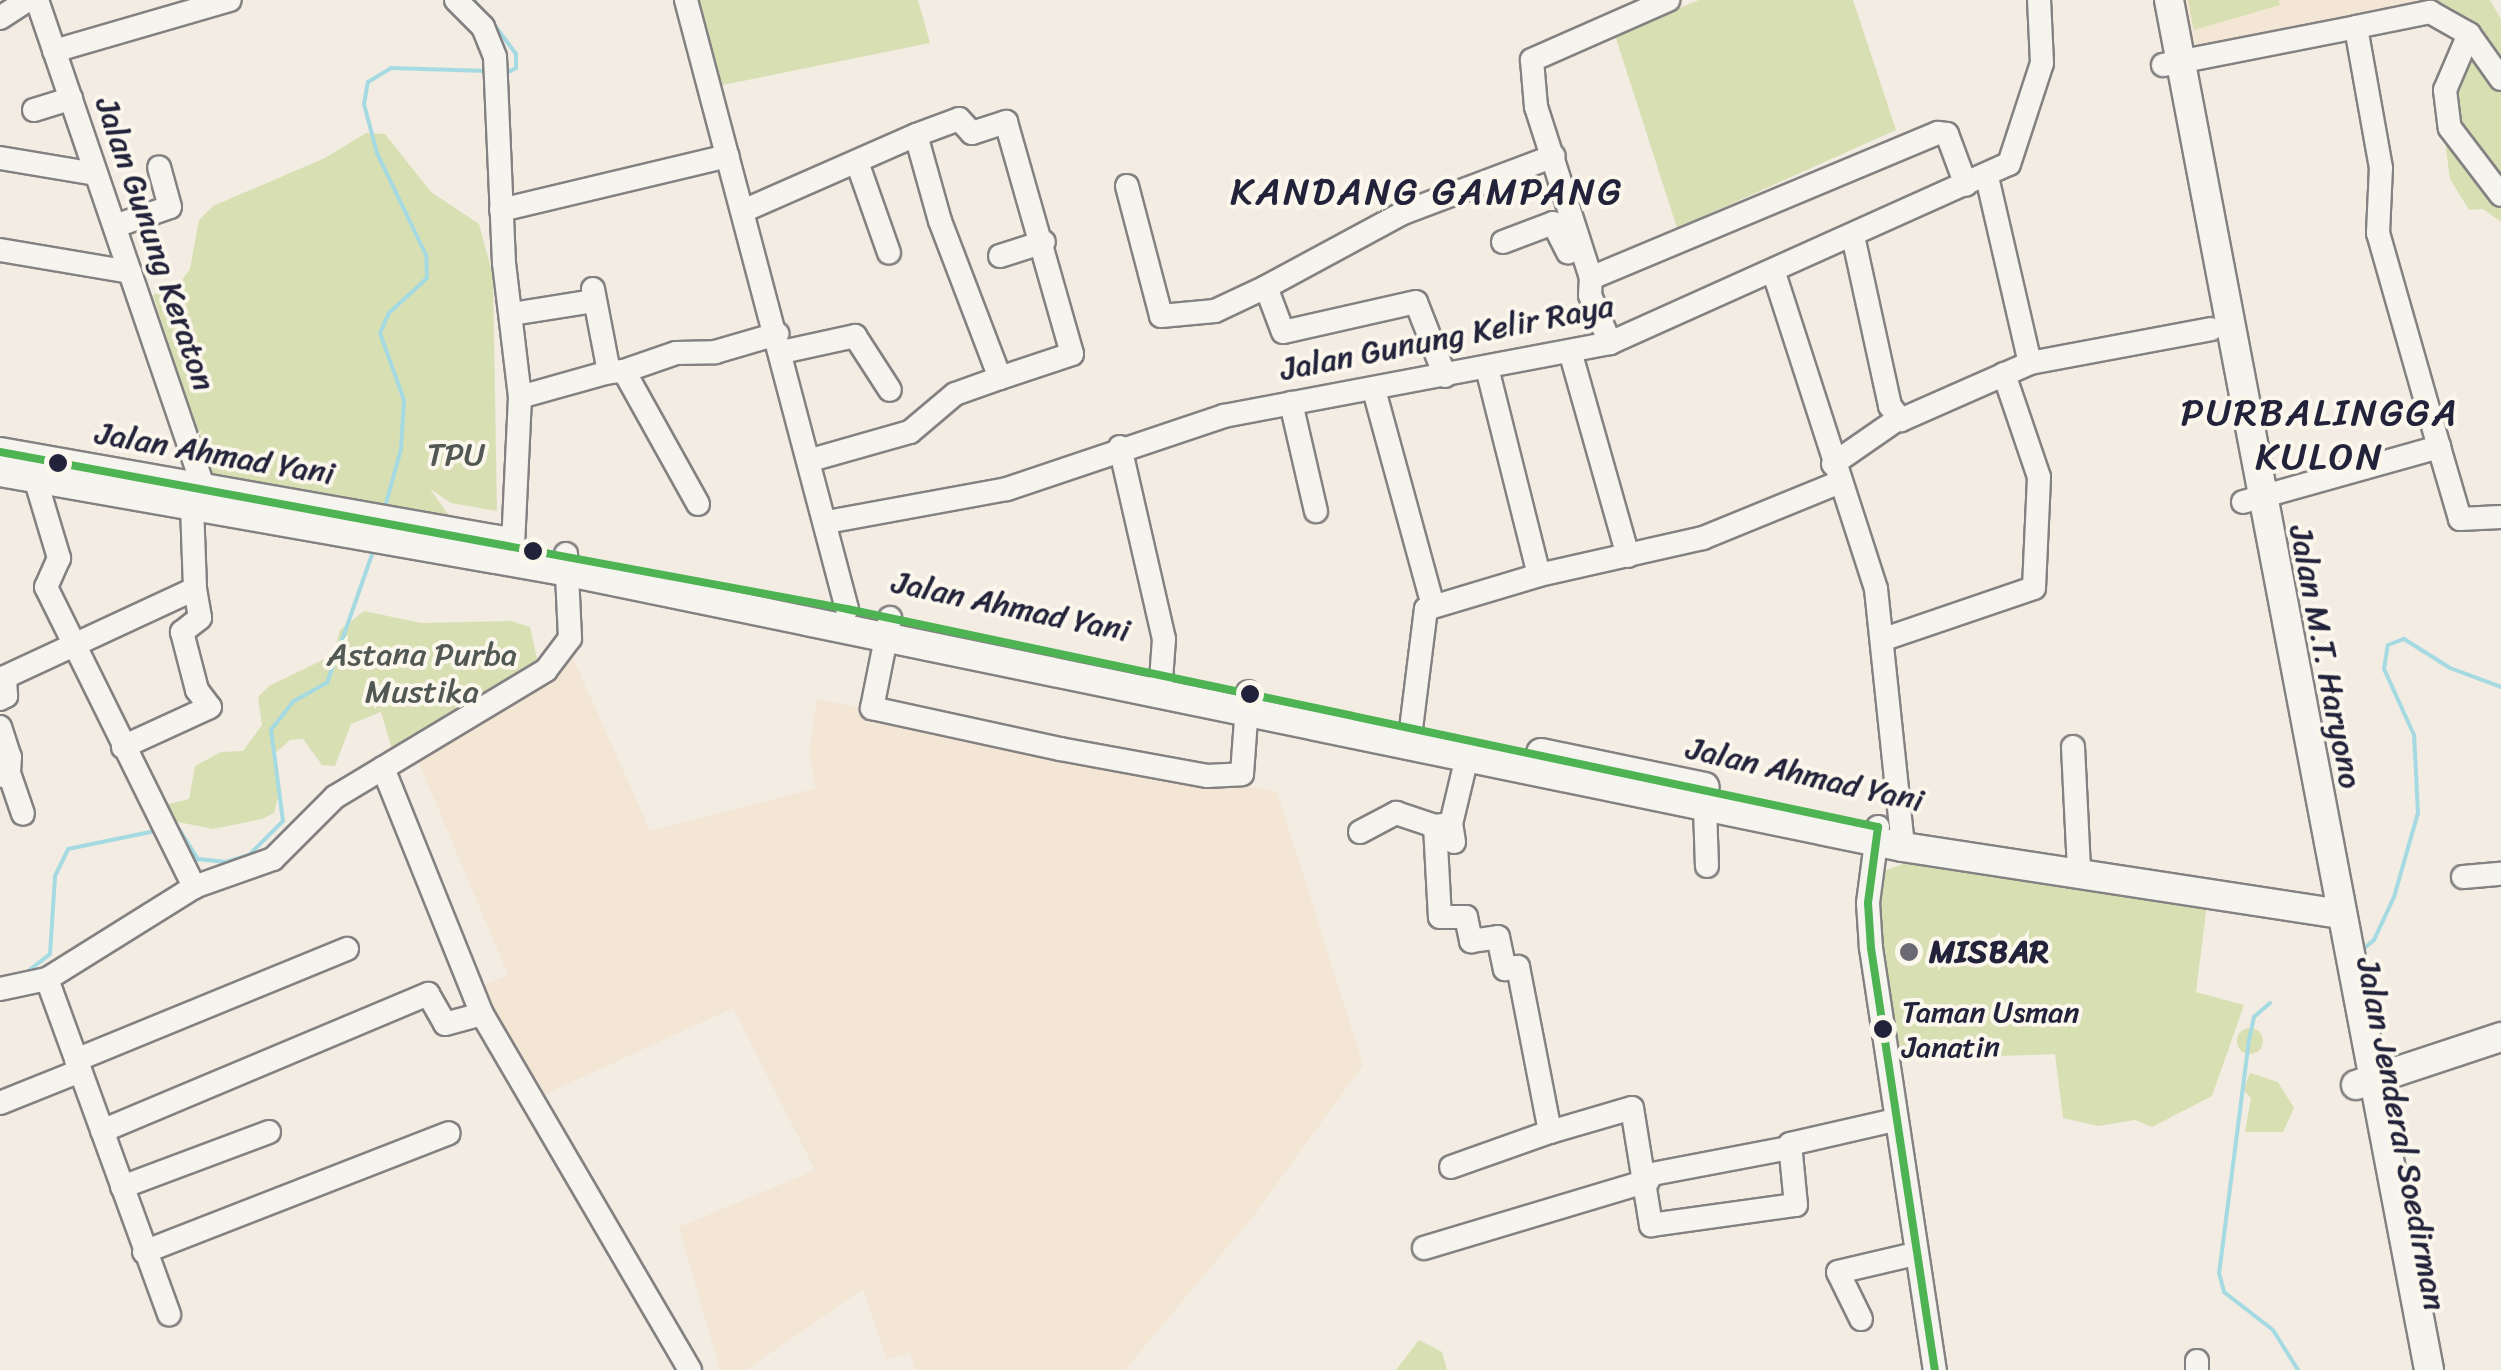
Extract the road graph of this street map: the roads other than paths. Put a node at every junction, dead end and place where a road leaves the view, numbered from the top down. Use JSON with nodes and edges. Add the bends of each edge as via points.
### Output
{"nodes":[{"id":1,"x":28,"y":0,"type":"edge"},
{"id":2,"x":37,"y":0,"type":"edge"},
{"id":3,"x":230,"y":0,"type":"edge"},
{"id":4,"x":456,"y":0,"type":"edge"},
{"id":5,"x":686,"y":0,"type":"edge"},
{"id":6,"x":1668,"y":0,"type":"edge"},
{"id":7,"x":2039,"y":0,"type":"edge"},
{"id":8,"x":2152,"y":0,"type":"edge"},
{"id":9,"x":2168,"y":0,"type":"edge"},
{"id":10,"x":198,"y":4,"type":"edge"},
{"id":11,"x":0,"y":18,"type":"edge"},
{"id":12,"x":2356,"y":27,"type":"junction"},
{"id":13,"x":2469,"y":34,"type":"junction"},
{"id":14,"x":54,"y":51,"type":"junction"},
{"id":15,"x":2171,"y":63,"type":"junction"},
{"id":16,"x":2500,"y":76,"type":"edge"},
{"id":17,"x":71,"y":99,"type":"junction"},
{"id":18,"x":34,"y":110,"type":"dead end"},
{"id":19,"x":916,"y":136,"type":"junction"},
{"id":20,"x":728,"y":156,"type":"junction"},
{"id":21,"x":0,"y":158,"type":"edge"},
{"id":22,"x":1549,"y":158,"type":"junction"},
{"id":23,"x":857,"y":162,"type":"junction"},
{"id":24,"x":159,"y":167,"type":"dead end"},
{"id":25,"x":96,"y":174,"type":"junction"},
{"id":26,"x":1976,"y":181,"type":"junction"},
{"id":27,"x":1127,"y":186,"type":"dead end"},
{"id":28,"x":2501,"y":196,"type":"edge"},
{"id":29,"x":501,"y":210,"type":"junction"},
{"id":30,"x":743,"y":211,"type":"junction"},
{"id":31,"x":114,"y":226,"type":"junction"},
{"id":32,"x":1853,"y":236,"type":"junction"},
{"id":33,"x":1044,"y":242,"type":"junction"},
{"id":34,"x":1503,"y":242,"type":"dead end"},
{"id":35,"x":0,"y":250,"type":"edge"},
{"id":36,"x":890,"y":254,"type":"dead end"},
{"id":37,"x":1000,"y":256,"type":"dead end"},
{"id":38,"x":1583,"y":266,"type":"junction"},
{"id":39,"x":130,"y":272,"type":"junction"},
{"id":40,"x":1774,"y":273,"type":"junction"},
{"id":41,"x":1266,"y":287,"type":"junction"},
{"id":42,"x":512,"y":314,"type":"junction"},
{"id":43,"x":2211,"y":329,"type":"junction"},
{"id":44,"x":780,"y":343,"type":"junction"},
{"id":45,"x":1593,"y":347,"type":"junction"},
{"id":46,"x":2030,"y":363,"type":"junction"},
{"id":47,"x":1487,"y":368,"type":"junction"},
{"id":48,"x":616,"y":372,"type":"junction"},
{"id":49,"x":2004,"y":374,"type":"junction"},
{"id":50,"x":1445,"y":376,"type":"junction"},
{"id":51,"x":1000,"y":378,"type":"junction"},
{"id":52,"x":890,"y":390,"type":"dead end"},
{"id":53,"x":1374,"y":390,"type":"junction"},
{"id":54,"x":520,"y":396,"type":"junction"},
{"id":55,"x":1291,"y":403,"type":"junction"},
{"id":56,"x":1898,"y":418,"type":"junction"},
{"id":57,"x":1120,"y":447,"type":"junction"},
{"id":58,"x":2439,"y":447,"type":"junction"},
{"id":59,"x":0,"y":452,"type":"edge"},
{"id":60,"x":810,"y":460,"type":"junction"},
{"id":61,"x":0,"y":472,"type":"edge"},
{"id":62,"x":1835,"y":474,"type":"junction"},
{"id":63,"x":35,"y":478,"type":"junction"},
{"id":64,"x":2250,"y":500,"type":"junction"},
{"id":65,"x":202,"y":501,"type":"junction"},
{"id":66,"x":698,"y":504,"type":"dead end"},
{"id":67,"x":1316,"y":512,"type":"dead end"},
{"id":68,"x":2501,"y":517,"type":"edge"},
{"id":69,"x":827,"y":522,"type":"junction"},
{"id":70,"x":374,"y":528,"type":"junction"},
{"id":71,"x":512,"y":543,"type":"junction"},
{"id":72,"x":1628,"y":556,"type":"junction"},
{"id":73,"x":565,"y":562,"type":"junction"},
{"id":74,"x":1539,"y":575,"type":"junction"},
{"id":75,"x":195,"y":589,"type":"junction"},
{"id":76,"x":1432,"y":606,"type":"junction"},
{"id":77,"x":848,"y":609,"type":"junction"},
{"id":78,"x":888,"y":627,"type":"junction"},
{"id":79,"x":1884,"y":639,"type":"junction"},
{"id":80,"x":70,"y":643,"type":"junction"},
{"id":81,"x":1162,"y":684,"type":"junction"},
{"id":82,"x":0,"y":699,"type":"edge"},
{"id":83,"x":1260,"y":704,"type":"junction"},
{"id":84,"x":0,"y":727,"type":"edge"},
{"id":85,"x":1410,"y":736,"type":"junction"},
{"id":86,"x":123,"y":747,"type":"junction"},
{"id":87,"x":2073,"y":747,"type":"dead end"},
{"id":88,"x":1467,"y":757,"type":"junction"},
{"id":89,"x":383,"y":768,"type":"junction"},
{"id":90,"x":5,"y":775,"type":"edge"},
{"id":91,"x":1705,"y":806,"type":"junction"},
{"id":92,"x":23,"y":814,"type":"dead end"},
{"id":93,"x":1446,"y":830,"type":"junction"},
{"id":94,"x":1360,"y":832,"type":"dead end"},
{"id":95,"x":1890,"y":838,"type":"junction"},
{"id":96,"x":1707,"y":866,"type":"dead end"},
{"id":97,"x":2079,"y":871,"type":"junction"},
{"id":98,"x":2501,"y":874,"type":"edge"},
{"id":99,"x":2463,"y":877,"type":"dead end"},
{"id":100,"x":194,"y":887,"type":"junction"},
{"id":101,"x":2330,"y":913,"type":"junction"},
{"id":102,"x":347,"y":949,"type":"dead end"},
{"id":103,"x":47,"y":979,"type":"junction"},
{"id":104,"x":0,"y":989,"type":"edge"},
{"id":105,"x":482,"y":1014,"type":"junction"},
{"id":106,"x":2501,"y":1037,"type":"edge"},
{"id":107,"x":78,"y":1065,"type":"junction"},
{"id":108,"x":2364,"y":1082,"type":"junction"},
{"id":109,"x":0,"y":1102,"type":"edge"},
{"id":110,"x":1896,"y":1120,"type":"junction"},
{"id":111,"x":102,"y":1131,"type":"junction"},
{"id":112,"x":269,"y":1132,"type":"dead end"},
{"id":113,"x":1550,"y":1132,"type":"junction"},
{"id":114,"x":449,"y":1133,"type":"dead end"},
{"id":115,"x":1790,"y":1148,"type":"junction"},
{"id":116,"x":1451,"y":1166,"type":"dead end"},
{"id":117,"x":1648,"y":1178,"type":"junction"},
{"id":118,"x":122,"y":1187,"type":"junction"},
{"id":119,"x":1424,"y":1248,"type":"dead end"},
{"id":120,"x":144,"y":1252,"type":"junction"},
{"id":121,"x":1915,"y":1254,"type":"junction"},
{"id":122,"x":169,"y":1314,"type":"dead end"},
{"id":123,"x":1862,"y":1319,"type":"dead end"},
{"id":124,"x":690,"y":1370,"type":"edge"},
{"id":125,"x":1935,"y":1370,"type":"edge"},
{"id":126,"x":2412,"y":1370,"type":"edge"},
{"id":127,"x":2429,"y":1370,"type":"edge"}],
"edges":[{"from":1,"to":11,"type":"street"},
{"from":2,"to":14,"type":"street","name":"Jalan Gunung Keraton"},
{"from":3,"to":10,"type":"street"},
{"from":4,"to":29,"type":"street","via":[[484,27],[496,66]]},
{"from":5,"to":20,"type":"street"},
{"from":6,"to":22,"type":"street","via":[[1532,60]]},
{"from":7,"to":26,"type":"street","name":"Jalan Gunung Kelir Raya","via":[[2042,64],[2030,115],[2014,159]]},
{"from":8,"to":15,"type":"main road","name":"Jalan M.T. Haryono"},
{"from":9,"to":15,"type":"main road","name":"Jalan M.T. Haryono"},
{"from":10,"to":14,"type":"street"},
{"from":12,"to":13,"type":"street","via":[[2430,12]]},
{"from":12,"to":15,"type":"street"},
{"from":12,"to":58,"type":"street","via":[[2382,168],[2378,233]]},
{"from":13,"to":16,"type":"street"},
{"from":13,"to":28,"type":"street","via":[[2445,90],[2450,128]]},
{"from":14,"to":17,"type":"street","name":"Jalan Gunung Keraton"},
{"from":15,"to":43,"type":"main road","name":"Jalan M.T. Haryono"},
{"from":15,"to":64,"type":"main road","name":"Jalan M.T. Haryono"},
{"from":17,"to":18,"type":"street"},
{"from":17,"to":25,"type":"street","name":"Jalan Gunung Keraton"},
{"from":19,"to":23,"type":"street"},
{"from":19,"to":33,"type":"street","via":[[958,119],[972,134],[1008,123]]},
{"from":19,"to":51,"type":"street","via":[[940,222]]},
{"from":20,"to":29,"type":"street"},
{"from":20,"to":30,"type":"street"},
{"from":21,"to":25,"type":"street"},
{"from":22,"to":38,"type":"street"},
{"from":22,"to":41,"type":"street","via":[[1403,212]]},
{"from":23,"to":30,"type":"street"},
{"from":23,"to":36,"type":"street"},
{"from":24,"to":31,"type":"street","via":[[170,207]]},
{"from":25,"to":31,"type":"street","name":"Jalan Gunung Keraton"},
{"from":26,"to":32,"type":"street","name":"Jalan Gunung Kelir Raya"},
{"from":26,"to":38,"type":"street","via":[[1946,134],[1938,133]]},
{"from":26,"to":46,"type":"street"},
{"from":27,"to":41,"type":"street","via":[[1158,312],[1167,318],[1209,313]]},
{"from":29,"to":42,"type":"street"},
{"from":30,"to":44,"type":"street"},
{"from":31,"to":39,"type":"street","name":"Jalan Gunung Keraton"},
{"from":32,"to":40,"type":"street","name":"Jalan Gunung Kelir Raya"},
{"from":32,"to":56,"type":"street"},
{"from":33,"to":37,"type":"street"},
{"from":33,"to":51,"type":"street","via":[[1074,352]]},
{"from":34,"to":38,"type":"street","via":[[1553,223]]},
{"from":35,"to":39,"type":"street"},
{"from":38,"to":45,"type":"street"},
{"from":39,"to":65,"type":"street","name":"Jalan Gunung Keraton"},
{"from":40,"to":45,"type":"street","name":"Jalan Gunung Kelir Raya"},
{"from":40,"to":62,"type":"street"},
{"from":41,"to":50,"type":"street","via":[[1283,332],[1418,303]]},
{"from":42,"to":48,"type":"street","via":[[593,295]]},
{"from":42,"to":54,"type":"street"},
{"from":43,"to":46,"type":"street"},
{"from":43,"to":64,"type":"main road","name":"Jalan M.T. Haryono"},
{"from":44,"to":48,"type":"street","via":[[676,353]]},
{"from":44,"to":52,"type":"street","via":[[855,336]]},
{"from":44,"to":60,"type":"street"},
{"from":45,"to":47,"type":"street","name":"Jalan Gunung Kelir Raya"},
{"from":45,"to":72,"type":"street"},
{"from":46,"to":49,"type":"street"},
{"from":47,"to":50,"type":"street","name":"Jalan Gunung Kelir Raya"},
{"from":47,"to":74,"type":"street"},
{"from":48,"to":54,"type":"street"},
{"from":48,"to":66,"type":"street"},
{"from":49,"to":56,"type":"street"},
{"from":49,"to":79,"type":"street","via":[[2040,477],[2034,588]]},
{"from":50,"to":53,"type":"street","name":"Jalan Gunung Kelir Raya"},
{"from":51,"to":60,"type":"street","via":[[956,394],[903,435]]},
{"from":53,"to":55,"type":"street","name":"Jalan Gunung Kelir Raya"},
{"from":53,"to":76,"type":"street"},
{"from":54,"to":71,"type":"street"},
{"from":55,"to":57,"type":"street","name":"Jalan Gunung Kelir Raya"},
{"from":55,"to":67,"type":"street"},
{"from":56,"to":62,"type":"street"},
{"from":57,"to":69,"type":"street","name":"Jalan Gunung Kelir Raya","via":[[1007,490]]},
{"from":57,"to":81,"type":"street","via":[[1164,639]]},
{"from":58,"to":64,"type":"street"},
{"from":58,"to":68,"type":"street","via":[[2460,519]]},
{"from":59,"to":65,"type":"main road","name":"Jalan Ahmad Yani"},
{"from":60,"to":69,"type":"street"},
{"from":61,"to":63,"type":"main road","name":"Jalan Ahmad Yani"},
{"from":62,"to":72,"type":"street","via":[[1737,525]]},
{"from":62,"to":79,"type":"street","via":[[1870,564]]},
{"from":63,"to":65,"type":"main road","name":"Jalan Ahmad Yani"},
{"from":63,"to":80,"type":"street","via":[[59,558],[46,587]]},
{"from":64,"to":101,"type":"main road","name":"Jalan M.T. Haryono"},
{"from":65,"to":70,"type":"main road","name":"Jalan Ahmad Yani"},
{"from":65,"to":75,"type":"street","name":"Jalan Gunung Keraton"},
{"from":69,"to":77,"type":"street"},
{"from":70,"to":71,"type":"main road","name":"Jalan Ahmad Yani"},
{"from":70,"to":73,"type":"main road","name":"Jalan Ahmad Yani"},
{"from":71,"to":73,"type":"main road","name":"Jalan Ahmad Yani"},
{"from":72,"to":74,"type":"street"},
{"from":73,"to":77,"type":"main road","name":"Jalan Ahmad Yani"},
{"from":73,"to":78,"type":"main road","name":"Jalan Ahmad Yani"},
{"from":73,"to":89,"type":"street","via":[[570,627],[560,658]]},
{"from":74,"to":76,"type":"street"},
{"from":75,"to":80,"type":"street"},
{"from":75,"to":86,"type":"street","name":"Jalan Gunung Keraton","via":[[201,615],[182,632],[194,684],[210,707]]},
{"from":76,"to":85,"type":"street","via":[[1422,614]]},
{"from":77,"to":78,"type":"main road","name":"Jalan Ahmad Yani"},
{"from":78,"to":81,"type":"main road","name":"Jalan Ahmad Yani"},
{"from":78,"to":83,"type":"street","via":[[872,708],[1060,749],[1207,776],[1242,774]]},
{"from":79,"to":95,"type":"street"},
{"from":80,"to":82,"type":"street","via":[[2,678],[6,696]]},
{"from":80,"to":86,"type":"street"},
{"from":81,"to":83,"type":"main road","name":"Jalan Ahmad Yani"},
{"from":83,"to":85,"type":"main road","name":"Jalan Ahmad Yani"},
{"from":84,"to":90,"type":"street"},
{"from":85,"to":88,"type":"main road","name":"Jalan Ahmad Yani"},
{"from":85,"to":95,"type":"main road","name":"Jalan Ahmad Yani"},
{"from":86,"to":100,"type":"street"},
{"from":87,"to":97,"type":"street"},
{"from":88,"to":91,"type":"main road","name":"Jalan Ahmad Yani"},
{"from":88,"to":93,"type":"street"},
{"from":89,"to":100,"type":"street","via":[[335,798],[273,859]]},
{"from":89,"to":105,"type":"street"},
{"from":90,"to":92,"type":"street"},
{"from":91,"to":95,"type":"main road","name":"Jalan Ahmad Yani"},
{"from":91,"to":96,"type":"street"},
{"from":93,"to":94,"type":"street","via":[[1396,813]]},
{"from":93,"to":113,"type":"street","via":[[1440,917],[1466,917],[1472,941],[1498,938],[1505,969],[1518,967]]},
{"from":95,"to":97,"type":"main road","name":"Jalan Ahmad Yani"},
{"from":95,"to":110,"type":"street","via":[[1870,932]]},
{"from":97,"to":101,"type":"main road","name":"Jalan Ahmad Yani"},
{"from":98,"to":99,"type":"street"},
{"from":100,"to":103,"type":"street"},
{"from":101,"to":108,"type":"main road","name":"Jalan Jenderal Soedirman"},
{"from":102,"to":107,"type":"street"},
{"from":103,"to":104,"type":"street"},
{"from":103,"to":107,"type":"street"},
{"from":105,"to":111,"type":"street","via":[[445,1024],[428,994]]},
{"from":105,"to":124,"type":"street"},
{"from":106,"to":108,"type":"main road"},
{"from":107,"to":109,"type":"street"},
{"from":107,"to":111,"type":"street"},
{"from":108,"to":126,"type":"main road","name":"Jalan Jenderal Soedirman"},
{"from":108,"to":127,"type":"main road","name":"Jalan Jenderal Soedirman"},
{"from":110,"to":115,"type":"street","via":[[1792,1142]]},
{"from":110,"to":121,"type":"street"},
{"from":111,"to":118,"type":"street"},
{"from":112,"to":118,"type":"street"},
{"from":113,"to":116,"type":"street"},
{"from":113,"to":117,"type":"street","via":[[1631,1107]]},
{"from":114,"to":120,"type":"street"},
{"from":115,"to":117,"type":"street"},
{"from":115,"to":117,"type":"street","via":[[1794,1206],[1654,1226]]},
{"from":117,"to":119,"type":"street"},
{"from":118,"to":120,"type":"street"},
{"from":120,"to":122,"type":"street"},
{"from":121,"to":123,"type":"street","via":[[1840,1270],[1845,1296]]},
{"from":121,"to":125,"type":"street"}]}
